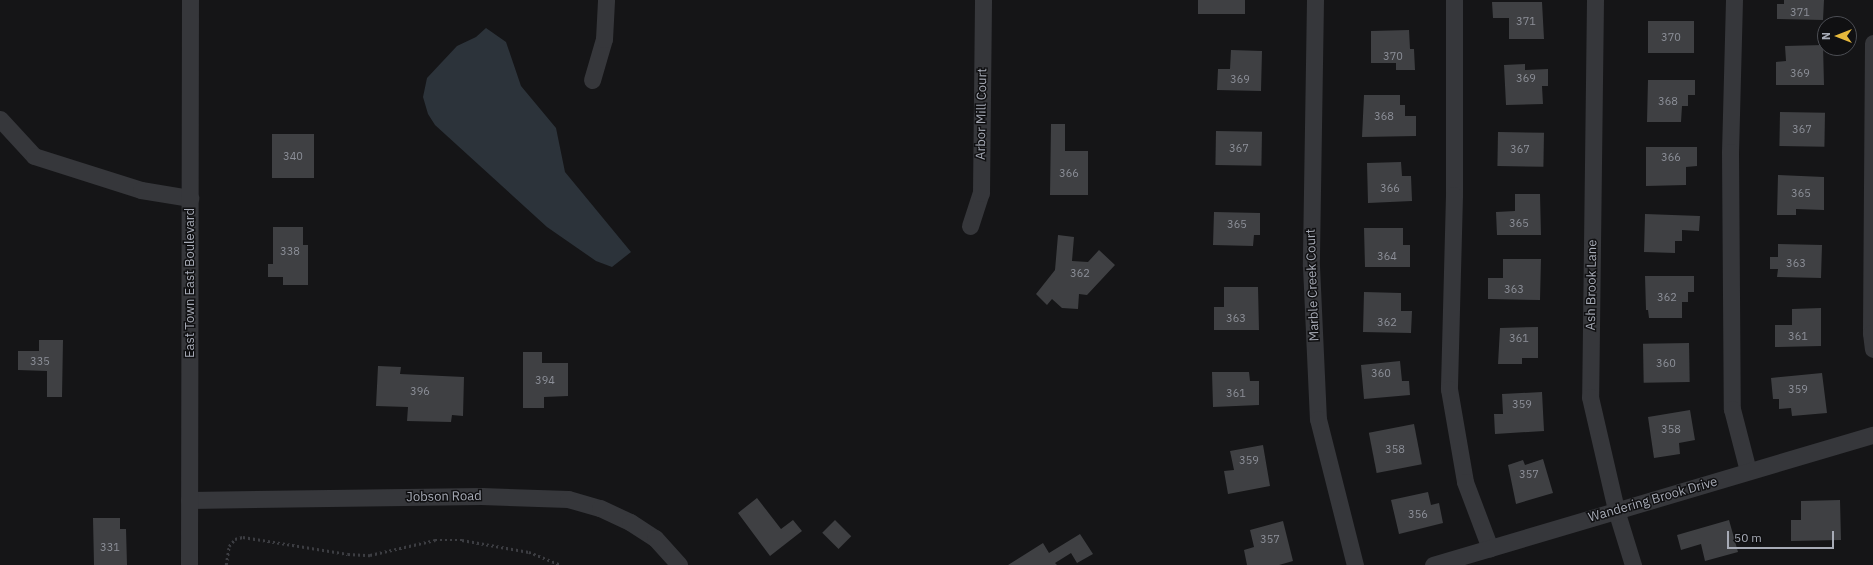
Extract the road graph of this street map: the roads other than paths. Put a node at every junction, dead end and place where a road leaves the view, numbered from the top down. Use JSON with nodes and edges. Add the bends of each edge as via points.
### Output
{"nodes":[{"id":1,"x":190,"y":0,"type":"edge"},
{"id":2,"x":606,"y":0,"type":"edge"},
{"id":3,"x":983,"y":0,"type":"edge"},
{"id":4,"x":1315,"y":0,"type":"edge"},
{"id":5,"x":1454,"y":0,"type":"edge"},
{"id":6,"x":1595,"y":0,"type":"edge"},
{"id":7,"x":1734,"y":0,"type":"edge"},
{"id":8,"x":1873,"y":43,"type":"edge"},
{"id":9,"x":592,"y":80,"type":"dead end"},
{"id":10,"x":0,"y":119,"type":"edge"},
{"id":11,"x":190,"y":198,"type":"junction"},
{"id":12,"x":970,"y":226,"type":"dead end"},
{"id":13,"x":1872,"y":313,"type":"edge"},
{"id":14,"x":1873,"y":349,"type":"edge"},
{"id":15,"x":1873,"y":435,"type":"edge"},
{"id":16,"x":1748,"y":471,"type":"junction"},
{"id":17,"x":189,"y":500,"type":"junction"},
{"id":18,"x":1616,"y":510,"type":"junction"},
{"id":19,"x":1490,"y":548,"type":"junction"},
{"id":20,"x":189,"y":565,"type":"edge"},
{"id":21,"x":679,"y":565,"type":"edge"},
{"id":22,"x":1355,"y":565,"type":"edge"},
{"id":23,"x":1433,"y":565,"type":"edge"},
{"id":24,"x":1633,"y":565,"type":"edge"}],
"edges":[{"from":1,"to":11,"type":"street","name":"East Town East Boulevard"},
{"from":2,"to":9,"type":"street","via":[[604,39]]},
{"from":3,"to":12,"type":"street","name":"Arbor Mill Court","via":[[981,193]]},
{"from":4,"to":22,"type":"street","name":"Marble Creek Court","via":[[1311,266],[1318,419]]},
{"from":5,"to":19,"type":"street","via":[[1454,196],[1449,389],[1465,482]]},
{"from":6,"to":18,"type":"street","name":"Ash Brook Lane","via":[[1590,397]]},
{"from":7,"to":16,"type":"street","via":[[1730,152],[1732,409]]},
{"from":8,"to":13,"type":"street"},
{"from":10,"to":11,"type":"street","via":[[34,156],[141,190]]},
{"from":11,"to":17,"type":"street","name":"East Town East Boulevard"},
{"from":13,"to":14,"type":"street"},
{"from":15,"to":16,"type":"street","name":"Wandering Brook Drive"},
{"from":16,"to":18,"type":"street","name":"Wandering Brook Drive"},
{"from":17,"to":20,"type":"street","name":"East Town East Boulevard"},
{"from":17,"to":21,"type":"street","name":"Jobson Road","via":[[482,496],[568,499],[600,508],[630,522],[655,538]]},
{"from":18,"to":19,"type":"street","name":"Wandering Brook Drive"},
{"from":18,"to":24,"type":"street","name":"Ash Brook Lane"},
{"from":19,"to":23,"type":"street","name":"Wandering Brook Drive"}]}
